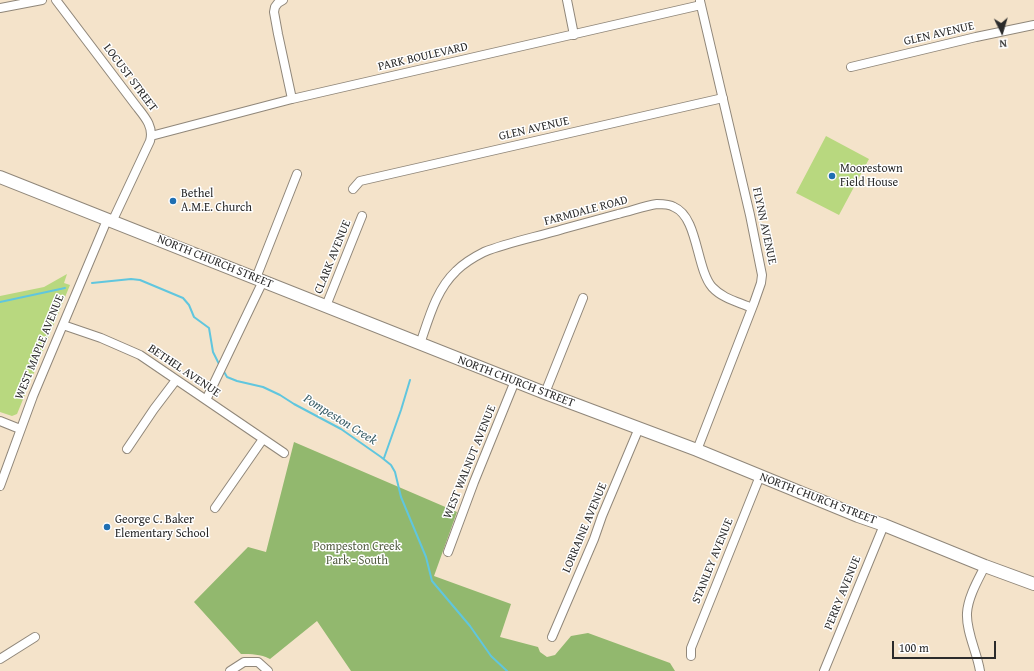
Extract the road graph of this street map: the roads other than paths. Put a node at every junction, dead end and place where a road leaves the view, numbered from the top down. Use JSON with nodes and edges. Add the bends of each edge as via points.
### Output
{"nodes":[{"id":1,"x":42,"y":0,"type":"edge"},
{"id":2,"x":56,"y":0,"type":"edge"},
{"id":3,"x":283,"y":0,"type":"edge"},
{"id":4,"x":567,"y":0,"type":"edge"},
{"id":5,"x":701,"y":2,"type":"edge"},
{"id":6,"x":0,"y":8,"type":"edge"},
{"id":7,"x":1034,"y":25,"type":"edge"},
{"id":8,"x":574,"y":35,"type":"junction"},
{"id":9,"x":851,"y":67,"type":"dead end"},
{"id":10,"x":723,"y":98,"type":"junction"},
{"id":11,"x":292,"y":99,"type":"junction"},
{"id":12,"x":151,"y":136,"type":"junction"},
{"id":13,"x":297,"y":174,"type":"dead end"},
{"id":14,"x":0,"y":177,"type":"edge"},
{"id":15,"x":353,"y":189,"type":"dead end"},
{"id":16,"x":362,"y":216,"type":"dead end"},
{"id":17,"x":110,"y":221,"type":"junction"},
{"id":18,"x":260,"y":279,"type":"junction"},
{"id":19,"x":583,"y":298,"type":"dead end"},
{"id":20,"x":326,"y":306,"type":"junction"},
{"id":21,"x":752,"y":308,"type":"junction"},
{"id":22,"x":63,"y":325,"type":"junction"},
{"id":23,"x":420,"y":344,"type":"junction"},
{"id":24,"x":176,"y":380,"type":"junction"},
{"id":25,"x":515,"y":381,"type":"junction"},
{"id":26,"x":545,"y":393,"type":"junction"},
{"id":27,"x":206,"y":400,"type":"junction"},
{"id":28,"x":0,"y":421,"type":"edge"},
{"id":29,"x":639,"y":428,"type":"junction"},
{"id":30,"x":20,"y":429,"type":"junction"},
{"id":31,"x":263,"y":439,"type":"junction"},
{"id":32,"x":127,"y":449,"type":"dead end"},
{"id":33,"x":697,"y":450,"type":"junction"},
{"id":34,"x":284,"y":453,"type":"dead end"},
{"id":35,"x":760,"y":476,"type":"junction"},
{"id":36,"x":0,"y":486,"type":"edge"},
{"id":37,"x":215,"y":508,"type":"dead end"},
{"id":38,"x":884,"y":525,"type":"junction"},
{"id":39,"x":448,"y":552,"type":"dead end"},
{"id":40,"x":985,"y":566,"type":"junction"},
{"id":41,"x":1034,"y":584,"type":"edge"},
{"id":42,"x":35,"y":637,"type":"dead end"},
{"id":43,"x":552,"y":637,"type":"dead end"},
{"id":44,"x":691,"y":656,"type":"dead end"},
{"id":45,"x":0,"y":659,"type":"edge"},
{"id":46,"x":230,"y":671,"type":"edge"},
{"id":47,"x":268,"y":671,"type":"edge"},
{"id":48,"x":824,"y":671,"type":"edge"},
{"id":49,"x":980,"y":671,"type":"edge"}],
"edges":[{"from":1,"to":6,"type":"street"},
{"from":2,"to":12,"type":"street","name":"LOCUST STREET","via":[[146,118],[151,128]]},
{"from":3,"to":11,"type":"street","via":[[278,3],[274,12]]},
{"from":4,"to":8,"type":"street"},
{"from":5,"to":8,"type":"street","name":"PARK BOULEVARD"},
{"from":5,"to":10,"type":"street","name":"FLYNN AVENUE"},
{"from":7,"to":9,"type":"street","name":"GLEN AVENUE"},
{"from":8,"to":11,"type":"street","name":"PARK BOULEVARD"},
{"from":10,"to":15,"type":"street","name":"GLEN AVENUE","via":[[360,181]]},
{"from":10,"to":21,"type":"street","name":"FLYNN AVENUE","via":[[760,262],[761,283]]},
{"from":11,"to":12,"type":"street","name":"PARK BOULEVARD"},
{"from":12,"to":17,"type":"street","via":[[146,151]]},
{"from":13,"to":18,"type":"street"},
{"from":14,"to":17,"type":"main road","name":"NORTH CHURCH STREET"},
{"from":16,"to":20,"type":"street","name":"CLARK AVENUE"},
{"from":17,"to":18,"type":"main road","name":"NORTH CHURCH STREET"},
{"from":17,"to":22,"type":"street","name":"WEST MAPLE AVENUE"},
{"from":18,"to":20,"type":"main road","name":"NORTH CHURCH STREET"},
{"from":18,"to":27,"type":"street"},
{"from":19,"to":26,"type":"street"},
{"from":20,"to":23,"type":"main road","name":"NORTH CHURCH STREET"},
{"from":21,"to":23,"type":"street","name":"FARMDALE ROAD","via":[[725,297],[712,287],[706,278],[686,216],[674,206],[658,204],[509,244],[475,257],[456,271],[444,287]]},
{"from":21,"to":33,"type":"street","name":"FLYNN AVENUE"},
{"from":22,"to":24,"type":"street","name":"BETHEL AVENUE","via":[[132,351]]},
{"from":22,"to":30,"type":"street","name":"WEST MAPLE AVENUE"},
{"from":23,"to":25,"type":"main road","name":"NORTH CHURCH STREET"},
{"from":24,"to":27,"type":"street","name":"BETHEL AVENUE"},
{"from":24,"to":32,"type":"street"},
{"from":25,"to":26,"type":"main road","name":"NORTH CHURCH STREET"},
{"from":25,"to":39,"type":"street","name":"WEST WALNUT AVENUE"},
{"from":26,"to":29,"type":"main road","name":"NORTH CHURCH STREET"},
{"from":27,"to":31,"type":"street","name":"BETHEL AVENUE"},
{"from":28,"to":30,"type":"street"},
{"from":29,"to":33,"type":"main road","name":"NORTH CHURCH STREET"},
{"from":29,"to":43,"type":"street","name":"LORRAINE AVENUE"},
{"from":30,"to":36,"type":"street","name":"WEST MAPLE AVENUE"},
{"from":31,"to":34,"type":"street","name":"BETHEL AVENUE"},
{"from":31,"to":37,"type":"street"},
{"from":33,"to":35,"type":"main road","name":"NORTH CHURCH STREET"},
{"from":35,"to":38,"type":"main road","name":"NORTH CHURCH STREET"},
{"from":35,"to":44,"type":"street","name":"STANLEY AVENUE","via":[[696,633]]},
{"from":38,"to":40,"type":"main road","name":"NORTH CHURCH STREET"},
{"from":38,"to":48,"type":"street","name":"PERRY AVENUE"},
{"from":40,"to":41,"type":"main road","name":"NORTH CHURCH STREET"},
{"from":40,"to":49,"type":"street","via":[[967,612],[968,626]]},
{"from":42,"to":45,"type":"street"},
{"from":46,"to":47,"type":"street","via":[[244,662],[258,662]]}]}
